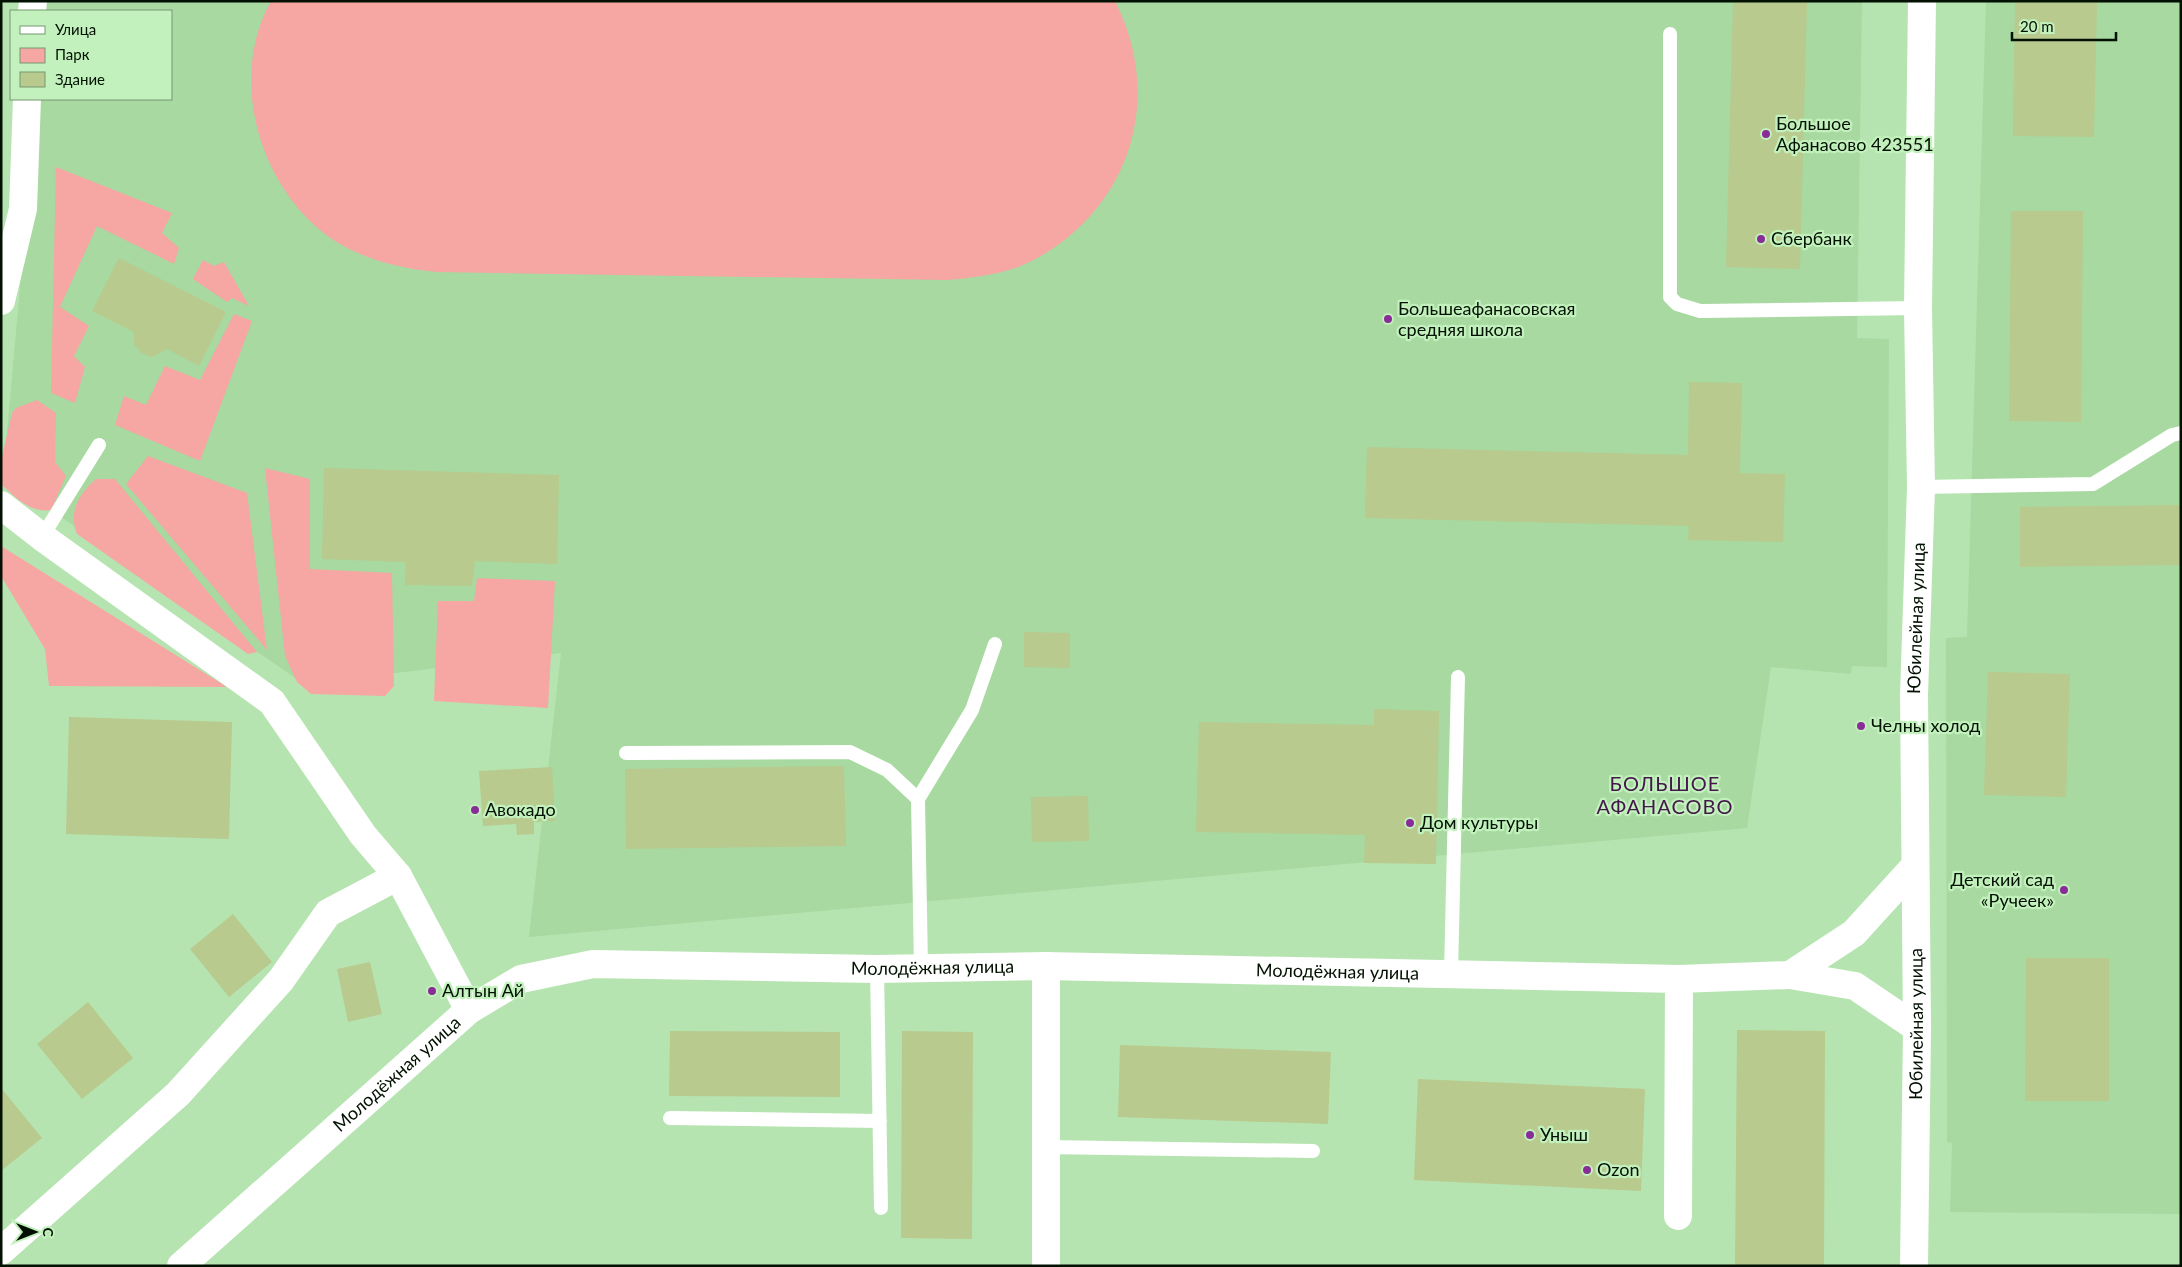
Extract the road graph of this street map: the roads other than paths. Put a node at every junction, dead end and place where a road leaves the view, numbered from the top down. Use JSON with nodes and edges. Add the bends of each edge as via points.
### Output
{"nodes":[{"id":1,"x":1922,"y":1,"type":"edge"},
{"id":2,"x":1670,"y":34,"type":"dead end"},
{"id":3,"x":27,"y":100,"type":"edge"},
{"id":4,"x":1,"y":301,"type":"edge"},
{"id":5,"x":1918,"y":308,"type":"junction"},
{"id":6,"x":2181,"y":433,"type":"edge"},
{"id":7,"x":99,"y":446,"type":"dead end"},
{"id":8,"x":1921,"y":487,"type":"junction"},
{"id":9,"x":1,"y":505,"type":"edge"},
{"id":10,"x":42,"y":537,"type":"junction"},
{"id":11,"x":995,"y":644,"type":"dead end"},
{"id":12,"x":1458,"y":678,"type":"dead end"},
{"id":13,"x":626,"y":752,"type":"dead end"},
{"id":14,"x":918,"y":799,"type":"junction"},
{"id":15,"x":1914,"y":867,"type":"junction"},
{"id":16,"x":398,"y":876,"type":"junction"},
{"id":17,"x":1046,"y":966,"type":"junction"},
{"id":18,"x":921,"y":968,"type":"junction"},
{"id":19,"x":877,"y":969,"type":"junction"},
{"id":20,"x":1452,"y":973,"type":"junction"},
{"id":21,"x":1790,"y":975,"type":"junction"},
{"id":22,"x":1680,"y":979,"type":"junction"},
{"id":23,"x":469,"y":1010,"type":"junction"},
{"id":24,"x":1917,"y":1028,"type":"junction"},
{"id":25,"x":670,"y":1118,"type":"dead end"},
{"id":26,"x":880,"y":1121,"type":"junction"},
{"id":27,"x":1046,"y":1147,"type":"junction"},
{"id":28,"x":1313,"y":1151,"type":"dead end"},
{"id":29,"x":881,"y":1208,"type":"dead end"},
{"id":30,"x":1678,"y":1216,"type":"dead end"},
{"id":31,"x":1,"y":1251,"type":"edge"},
{"id":32,"x":181,"y":1266,"type":"edge"},
{"id":33,"x":1046,"y":1266,"type":"edge"},
{"id":34,"x":1914,"y":1266,"type":"edge"}],
"edges":[{"from":1,"to":5,"type":"street","name":"Юбилейная улица"},
{"from":2,"to":5,"type":"lane","via":[[1670,297],[1677,304],[1700,312]]},
{"from":3,"to":4,"type":"street","via":[[23,209]]},
{"from":5,"to":8,"type":"street","name":"Юбилейная улица"},
{"from":6,"to":8,"type":"lane","via":[[2172,435],[2093,484]]},
{"from":7,"to":10,"type":"lane"},
{"from":8,"to":15,"type":"street","name":"Юбилейная улица","via":[[1914,695]]},
{"from":9,"to":10,"type":"street"},
{"from":10,"to":16,"type":"street","via":[[272,702],[364,835]]},
{"from":11,"to":14,"type":"lane","via":[[972,710]]},
{"from":12,"to":20,"type":"lane"},
{"from":13,"to":14,"type":"lane","via":[[850,752],[887,770]]},
{"from":14,"to":18,"type":"lane"},
{"from":15,"to":21,"type":"street","via":[[1854,933]]},
{"from":15,"to":24,"type":"street","name":"Юбилейная улица"},
{"from":16,"to":23,"type":"street"},
{"from":16,"to":31,"type":"street","via":[[328,913],[281,980],[178,1094]]},
{"from":17,"to":18,"type":"street","name":"Молодёжная улица"},
{"from":17,"to":20,"type":"street","name":"Молодёжная улица"},
{"from":17,"to":27,"type":"street"},
{"from":18,"to":19,"type":"street","name":"Молодёжная улица"},
{"from":19,"to":23,"type":"street","name":"Молодёжная улица","via":[[593,964],[522,979]]},
{"from":19,"to":26,"type":"lane"},
{"from":20,"to":22,"type":"street","name":"Молодёжная улица"},
{"from":21,"to":22,"type":"street","name":"Молодёжная улица"},
{"from":21,"to":24,"type":"street","name":"Молодёжная улица","via":[[1855,986]]},
{"from":22,"to":30,"type":"street"},
{"from":23,"to":32,"type":"street","name":"Молодёжная улица"},
{"from":24,"to":34,"type":"street","name":"Юбилейная улица"},
{"from":25,"to":26,"type":"lane"},
{"from":26,"to":29,"type":"lane"},
{"from":27,"to":28,"type":"lane"},
{"from":27,"to":33,"type":"street"}]}
